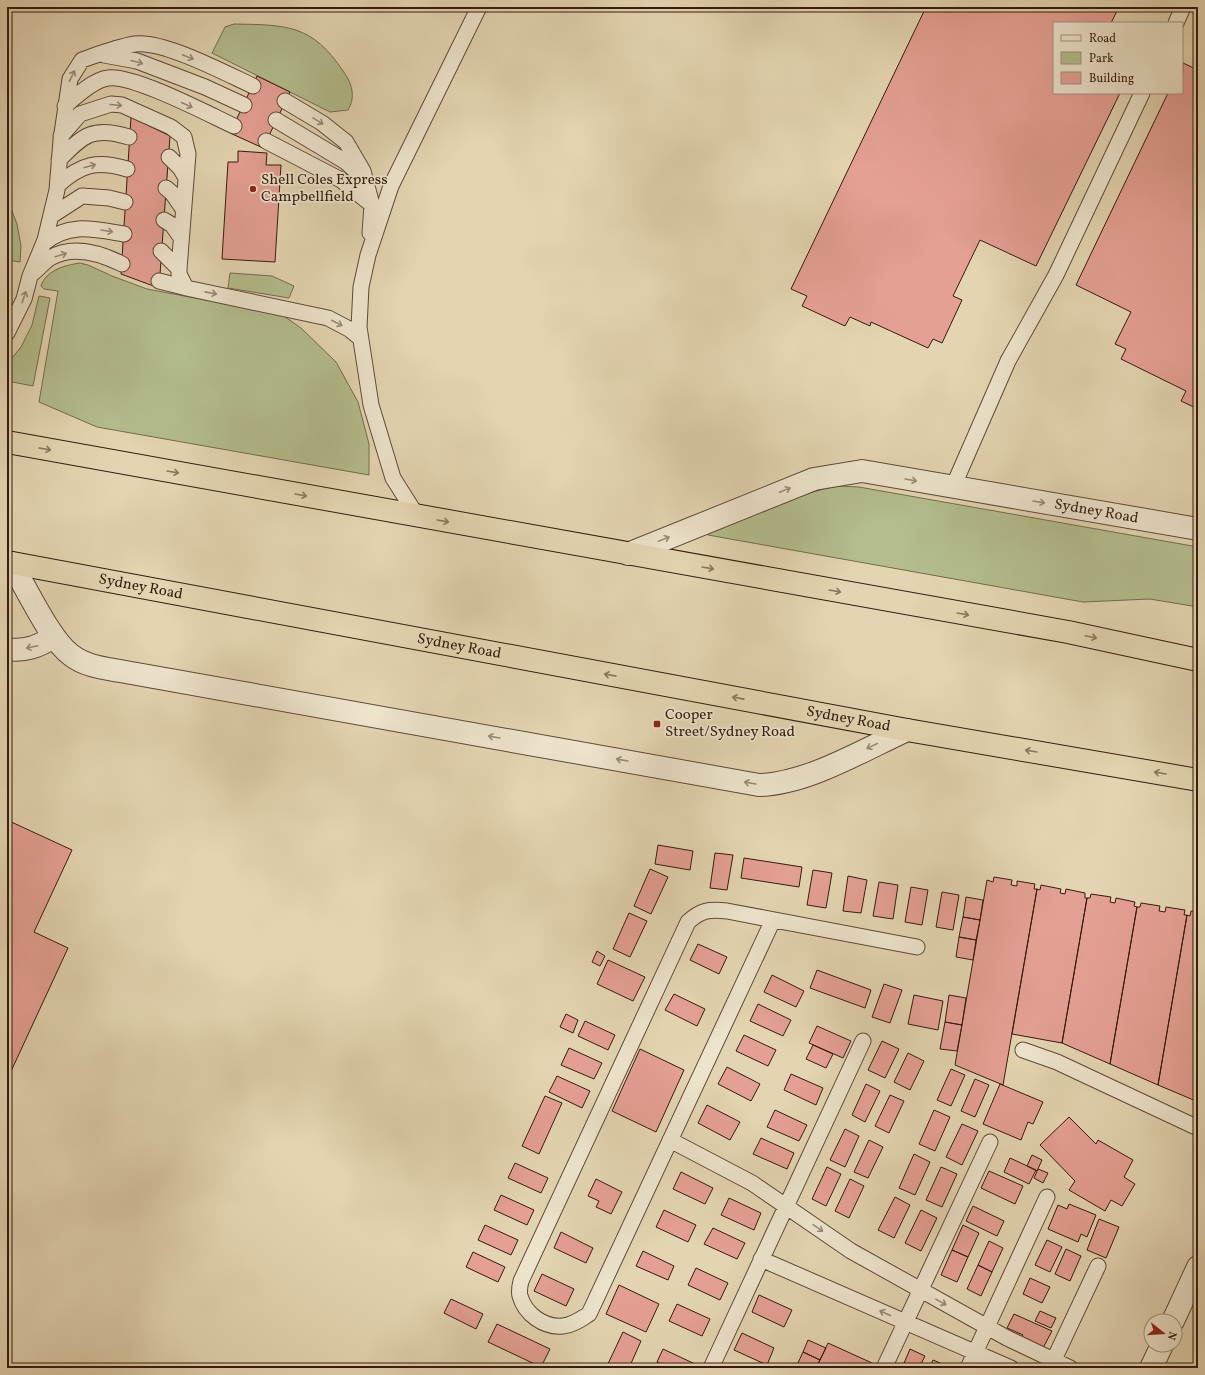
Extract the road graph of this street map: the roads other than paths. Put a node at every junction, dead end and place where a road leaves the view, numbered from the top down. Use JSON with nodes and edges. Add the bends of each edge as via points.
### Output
{"nodes":[{"id":1,"x":479,"y":7,"type":"edge"},
{"id":2,"x":1184,"y":7,"type":"edge"},
{"id":3,"x":1176,"y":22,"type":"edge"},
{"id":4,"x":99,"y":54,"type":"junction"},
{"id":5,"x":253,"y":86,"type":"dead end"},
{"id":6,"x":1142,"y":94,"type":"edge"},
{"id":7,"x":285,"y":101,"type":"dead end"},
{"id":8,"x":244,"y":105,"type":"dead end"},
{"id":9,"x":65,"y":106,"type":"junction"},
{"id":10,"x":276,"y":120,"type":"dead end"},
{"id":11,"x":234,"y":126,"type":"dead end"},
{"id":12,"x":61,"y":136,"type":"junction"},
{"id":13,"x":129,"y":137,"type":"dead end"},
{"id":14,"x":266,"y":141,"type":"dead end"},
{"id":15,"x":169,"y":157,"type":"dead end"},
{"id":16,"x":59,"y":160,"type":"junction"},
{"id":17,"x":127,"y":169,"type":"dead end"},
{"id":18,"x":186,"y":178,"type":"junction"},
{"id":19,"x":366,"y":181,"type":"junction"},
{"id":20,"x":58,"y":185,"type":"junction"},
{"id":21,"x":166,"y":188,"type":"dead end"},
{"id":22,"x":125,"y":202,"type":"dead end"},
{"id":23,"x":372,"y":205,"type":"junction"},
{"id":24,"x":183,"y":209,"type":"junction"},
{"id":25,"x":51,"y":216,"type":"junction"},
{"id":26,"x":164,"y":220,"type":"dead end"},
{"id":27,"x":124,"y":234,"type":"dead end"},
{"id":28,"x":180,"y":236,"type":"junction"},
{"id":29,"x":44,"y":243,"type":"junction"},
{"id":30,"x":161,"y":252,"type":"dead end"},
{"id":31,"x":368,"y":255,"type":"junction"},
{"id":32,"x":122,"y":264,"type":"dead end"},
{"id":33,"x":179,"y":269,"type":"junction"},
{"id":34,"x":30,"y":276,"type":"junction"},
{"id":35,"x":159,"y":281,"type":"dead end"},
{"id":36,"x":186,"y":288,"type":"junction"},
{"id":37,"x":7,"y":332,"type":"edge"},
{"id":38,"x":360,"y":338,"type":"junction"},
{"id":39,"x":7,"y":442,"type":"edge"},
{"id":40,"x":953,"y":487,"type":"junction"},
{"id":41,"x":417,"y":516,"type":"junction"},
{"id":42,"x":1198,"y":529,"type":"edge"},
{"id":43,"x":628,"y":554,"type":"junction"},
{"id":44,"x":9,"y":562,"type":"edge"},
{"id":45,"x":54,"y":637,"type":"junction"},
{"id":46,"x":7,"y":649,"type":"edge"},
{"id":47,"x":1198,"y":660,"type":"edge"},
{"id":48,"x":907,"y":730,"type":"junction"},
{"id":49,"x":1198,"y":780,"type":"edge"},
{"id":50,"x":773,"y":920,"type":"junction"},
{"id":51,"x":917,"y":947,"type":"dead end"},
{"id":52,"x":863,"y":1040,"type":"dead end"},
{"id":53,"x":1023,"y":1050,"type":"dead end"},
{"id":54,"x":1198,"y":1128,"type":"edge"},
{"id":55,"x":670,"y":1140,"type":"junction"},
{"id":56,"x":990,"y":1142,"type":"dead end"},
{"id":57,"x":1047,"y":1197,"type":"dead end"},
{"id":58,"x":786,"y":1205,"type":"junction"},
{"id":59,"x":761,"y":1259,"type":"junction"},
{"id":60,"x":1098,"y":1266,"type":"dead end"},
{"id":61,"x":1198,"y":1267,"type":"edge"},
{"id":62,"x":920,"y":1290,"type":"junction"},
{"id":63,"x":1177,"y":1313,"type":"edge"},
{"id":64,"x":906,"y":1322,"type":"junction"},
{"id":65,"x":987,"y":1327,"type":"junction"},
{"id":66,"x":975,"y":1352,"type":"junction"},
{"id":67,"x":1158,"y":1353,"type":"edge"},
{"id":68,"x":1052,"y":1364,"type":"edge"},
{"id":69,"x":711,"y":1368,"type":"edge"},
{"id":70,"x":884,"y":1368,"type":"edge"},
{"id":71,"x":968,"y":1368,"type":"edge"},
{"id":72,"x":1011,"y":1368,"type":"edge"},
{"id":73,"x":1070,"y":1368,"type":"edge"},
{"id":74,"x":1151,"y":1368,"type":"edge"}],
"edges":[{"from":1,"to":31,"type":"lane","via":[[391,186]]},
{"from":2,"to":3,"type":"lane"},
{"from":4,"to":5,"type":"lane","one_way":true,"via":[[136,44],[164,48],[188,56]]},
{"from":4,"to":8,"type":"lane","one_way":true,"via":[[137,61]]},
{"from":9,"to":4,"type":"lane","one_way":true,"via":[[70,79],[82,60]]},
{"from":6,"to":40,"type":"lane","via":[[1056,275],[1008,361]]},
{"from":7,"to":19,"type":"lane","one_way":true,"via":[[322,123],[346,142]]},
{"from":9,"to":11,"type":"lane","one_way":true,"via":[[83,90],[108,78],[136,82]]},
{"from":9,"to":12,"type":"lane"},
{"from":10,"to":19,"type":"lane","via":[[346,162]]},
{"from":12,"to":16,"type":"lane"},
{"from":12,"to":18,"type":"lane","one_way":true,"via":[[80,114],[111,104],[122,105],[171,128],[184,137],[188,154]]},
{"from":13,"to":16,"type":"lane","via":[[98,132],[76,141]]},
{"from":14,"to":23,"type":"lane","via":[[341,180]]},
{"from":15,"to":18,"type":"lane"},
{"from":16,"to":20,"type":"lane"},
{"from":20,"to":17,"type":"lane","one_way":true,"via":[[73,172],[94,164],[112,164]]},
{"from":18,"to":24,"type":"lane"},
{"from":19,"to":23,"type":"lane"},
{"from":20,"to":25,"type":"lane"},
{"from":21,"to":24,"type":"lane"},
{"from":22,"to":25,"type":"lane","via":[[82,196]]},
{"from":23,"to":31,"type":"lane"},
{"from":24,"to":28,"type":"lane"},
{"from":25,"to":29,"type":"lane"},
{"from":26,"to":28,"type":"lane","via":[[172,225]]},
{"from":29,"to":27,"type":"lane","one_way":true,"via":[[54,234],[73,228]]},
{"from":28,"to":33,"type":"lane"},
{"from":29,"to":34,"type":"lane"},
{"from":30,"to":33,"type":"lane"},
{"from":31,"to":38,"type":"lane","via":[[361,287],[358,327]]},
{"from":34,"to":32,"type":"lane","one_way":true,"via":[[50,258],[74,250]]},
{"from":33,"to":36,"type":"lane"},
{"from":37,"to":34,"type":"lane","one_way":true,"via":[[24,299]]},
{"from":35,"to":36,"type":"lane"},
{"from":36,"to":38,"type":"lane","one_way":true,"via":[[328,318]]},
{"from":38,"to":41,"type":"lane","via":[[371,405],[393,478]]},
{"from":39,"to":41,"type":"highway","one_way":true},
{"from":40,"to":42,"type":"street","name":"Sydney Road","one_way":true},
{"from":43,"to":40,"type":"street","name":"Sydney Road","one_way":true,"via":[[814,479],[862,471]]},
{"from":41,"to":43,"type":"highway","one_way":true},
{"from":43,"to":47,"type":"highway","one_way":true,"via":[[1068,632]]},
{"from":44,"to":45,"type":"street","name":"Sydney Road"},
{"from":48,"to":44,"type":"highway","name":"Sydney Road","one_way":true},
{"from":45,"to":46,"type":"street","one_way":true,"via":[[36,647]]},
{"from":48,"to":45,"type":"street","name":"Sydney Road","one_way":true,"via":[[809,775],[777,784],[759,785],[90,665],[71,655]]},
{"from":49,"to":48,"type":"highway","name":"Sydney Road","one_way":true},
{"from":50,"to":51,"type":"lane"},
{"from":50,"to":55,"type":"lane"},
{"from":50,"to":55,"type":"lane","via":[[712,909],[698,913],[688,922],[521,1281],[519,1295],[525,1308],[535,1318],[548,1324],[563,1326],[577,1322],[589,1314]]},
{"from":52,"to":58,"type":"lane"},
{"from":53,"to":54,"type":"lane","via":[[1058,1062]]},
{"from":55,"to":58,"type":"lane","via":[[752,1183]]},
{"from":56,"to":62,"type":"lane"},
{"from":57,"to":65,"type":"lane"},
{"from":58,"to":59,"type":"lane"},
{"from":58,"to":62,"type":"lane","one_way":true,"via":[[851,1252]]},
{"from":64,"to":59,"type":"lane","one_way":true},
{"from":59,"to":69,"type":"lane"},
{"from":60,"to":68,"type":"lane"},
{"from":61,"to":63,"type":"street"},
{"from":62,"to":64,"type":"lane"},
{"from":62,"to":65,"type":"lane","one_way":true},
{"from":64,"to":66,"type":"lane"},
{"from":64,"to":70,"type":"lane"},
{"from":65,"to":66,"type":"lane"},
{"from":65,"to":68,"type":"lane"},
{"from":66,"to":71,"type":"lane"},
{"from":66,"to":72,"type":"lane"},
{"from":67,"to":74,"type":"street"},
{"from":68,"to":73,"type":"lane"}]}
